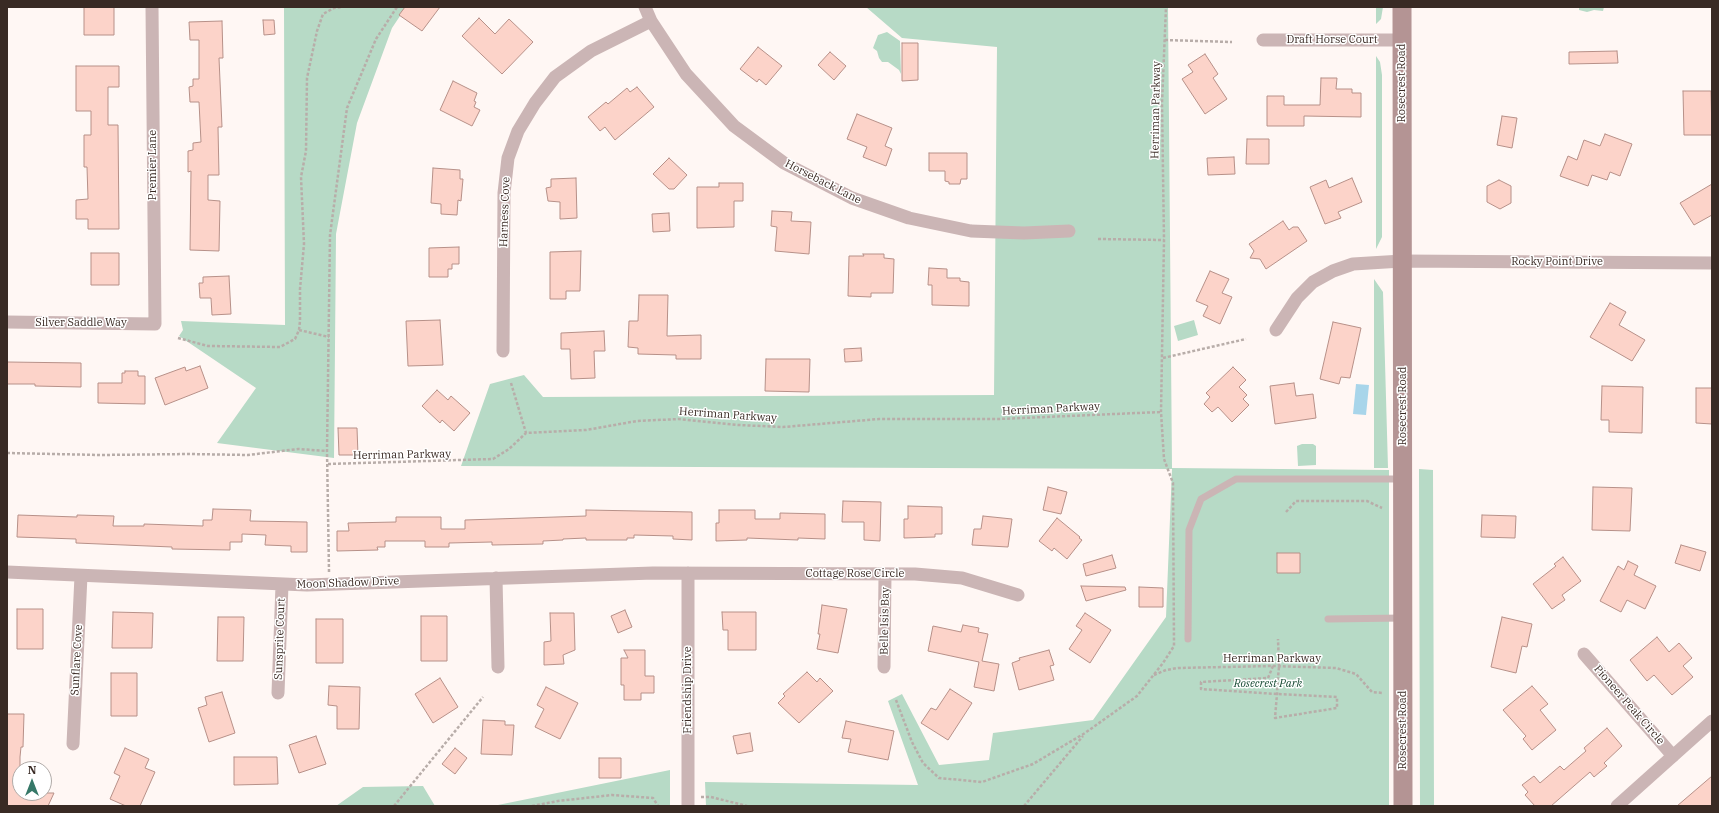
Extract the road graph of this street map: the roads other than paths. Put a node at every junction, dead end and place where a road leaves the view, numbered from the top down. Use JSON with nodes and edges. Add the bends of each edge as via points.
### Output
{"nodes":[{"id":1,"x":152,"y":7,"type":"edge"},
{"id":2,"x":645,"y":7,"type":"edge"},
{"id":3,"x":1402,"y":7,"type":"edge"},
{"id":4,"x":651,"y":21,"type":"junction"},
{"id":5,"x":1263,"y":40,"type":"dead end"},
{"id":6,"x":1402,"y":40,"type":"junction"},
{"id":7,"x":1069,"y":231,"type":"dead end"},
{"id":8,"x":1402,"y":262,"type":"junction"},
{"id":9,"x":1712,"y":263,"type":"edge"},
{"id":10,"x":7,"y":322,"type":"edge"},
{"id":11,"x":155,"y":324,"type":"joint"},
{"id":12,"x":1276,"y":330,"type":"dead end"},
{"id":13,"x":503,"y":351,"type":"dead end"},
{"id":14,"x":1403,"y":479,"type":"junction"},
{"id":15,"x":7,"y":572,"type":"edge"},
{"id":16,"x":688,"y":573,"type":"junction"},
{"id":17,"x":885,"y":574,"type":"junction"},
{"id":18,"x":81,"y":576,"type":"junction"},
{"id":19,"x":496,"y":578,"type":"junction"},
{"id":20,"x":282,"y":585,"type":"junction"},
{"id":21,"x":1018,"y":596,"type":"dead end"},
{"id":22,"x":1403,"y":618,"type":"junction"},
{"id":23,"x":1328,"y":619,"type":"dead end"},
{"id":24,"x":1188,"y":639,"type":"dead end"},
{"id":25,"x":1584,"y":654,"type":"dead end"},
{"id":26,"x":498,"y":667,"type":"dead end"},
{"id":27,"x":884,"y":667,"type":"dead end"},
{"id":28,"x":278,"y":693,"type":"dead end"},
{"id":29,"x":1712,"y":722,"type":"edge"},
{"id":30,"x":73,"y":744,"type":"dead end"},
{"id":31,"x":1674,"y":756,"type":"junction"},
{"id":32,"x":688,"y":806,"type":"edge"},
{"id":33,"x":1403,"y":806,"type":"edge"},
{"id":34,"x":1617,"y":806,"type":"edge"}],
"edges":[{"from":1,"to":11,"type":"street","name":"Premier Lane"},
{"from":2,"to":4,"type":"street","name":"Horseback Lane"},
{"from":3,"to":6,"type":"main road","name":"Rosecrest Road"},
{"from":4,"to":7,"type":"street","name":"Horseback Lane","via":[[686,74],[734,126],[784,163],[852,198],[909,218],[971,231]]},
{"from":4,"to":13,"type":"street","name":"Harness Cove","via":[[590,51],[555,76],[518,131],[508,158],[504,193]]},
{"from":5,"to":6,"type":"street","name":"Draft Horse Court"},
{"from":6,"to":8,"type":"main road","name":"Rosecrest Road"},
{"from":8,"to":9,"type":"street","name":"Rocky Point Drive"},
{"from":8,"to":12,"type":"street","name":"Rocky Point Drive","via":[[1353,264],[1333,270],[1313,282],[1297,298]]},
{"from":8,"to":14,"type":"main road","name":"Rosecrest Road"},
{"from":10,"to":11,"type":"street","name":"Silver Saddle Way"},
{"from":14,"to":22,"type":"main road","name":"Rosecrest Road"},
{"from":14,"to":24,"type":"lane","via":[[1236,479],[1201,499],[1188,530]]},
{"from":15,"to":18,"type":"street","name":"Moon Shadow Drive"},
{"from":16,"to":17,"type":"street","name":"Cottage Rose Circle"},
{"from":16,"to":19,"type":"street","name":"Moon Shadow Drive"},
{"from":16,"to":32,"type":"street","name":"Friendship Drive"},
{"from":17,"to":21,"type":"street","name":"Cottage Rose Circle","via":[[954,577],[988,585]]},
{"from":17,"to":27,"type":"street","name":"Belle Isis Bay"},
{"from":18,"to":20,"type":"street","name":"Moon Shadow Drive"},
{"from":18,"to":30,"type":"street","name":"Sunflare Cove"},
{"from":19,"to":20,"type":"street","name":"Moon Shadow Drive"},
{"from":19,"to":26,"type":"street"},
{"from":20,"to":28,"type":"street","name":"Sunsprite Court"},
{"from":22,"to":23,"type":"lane"},
{"from":22,"to":33,"type":"main road","name":"Rosecrest Road"},
{"from":25,"to":31,"type":"street","name":"Pioneer Peak Circle"},
{"from":29,"to":31,"type":"street"},
{"from":31,"to":34,"type":"street"}]}
